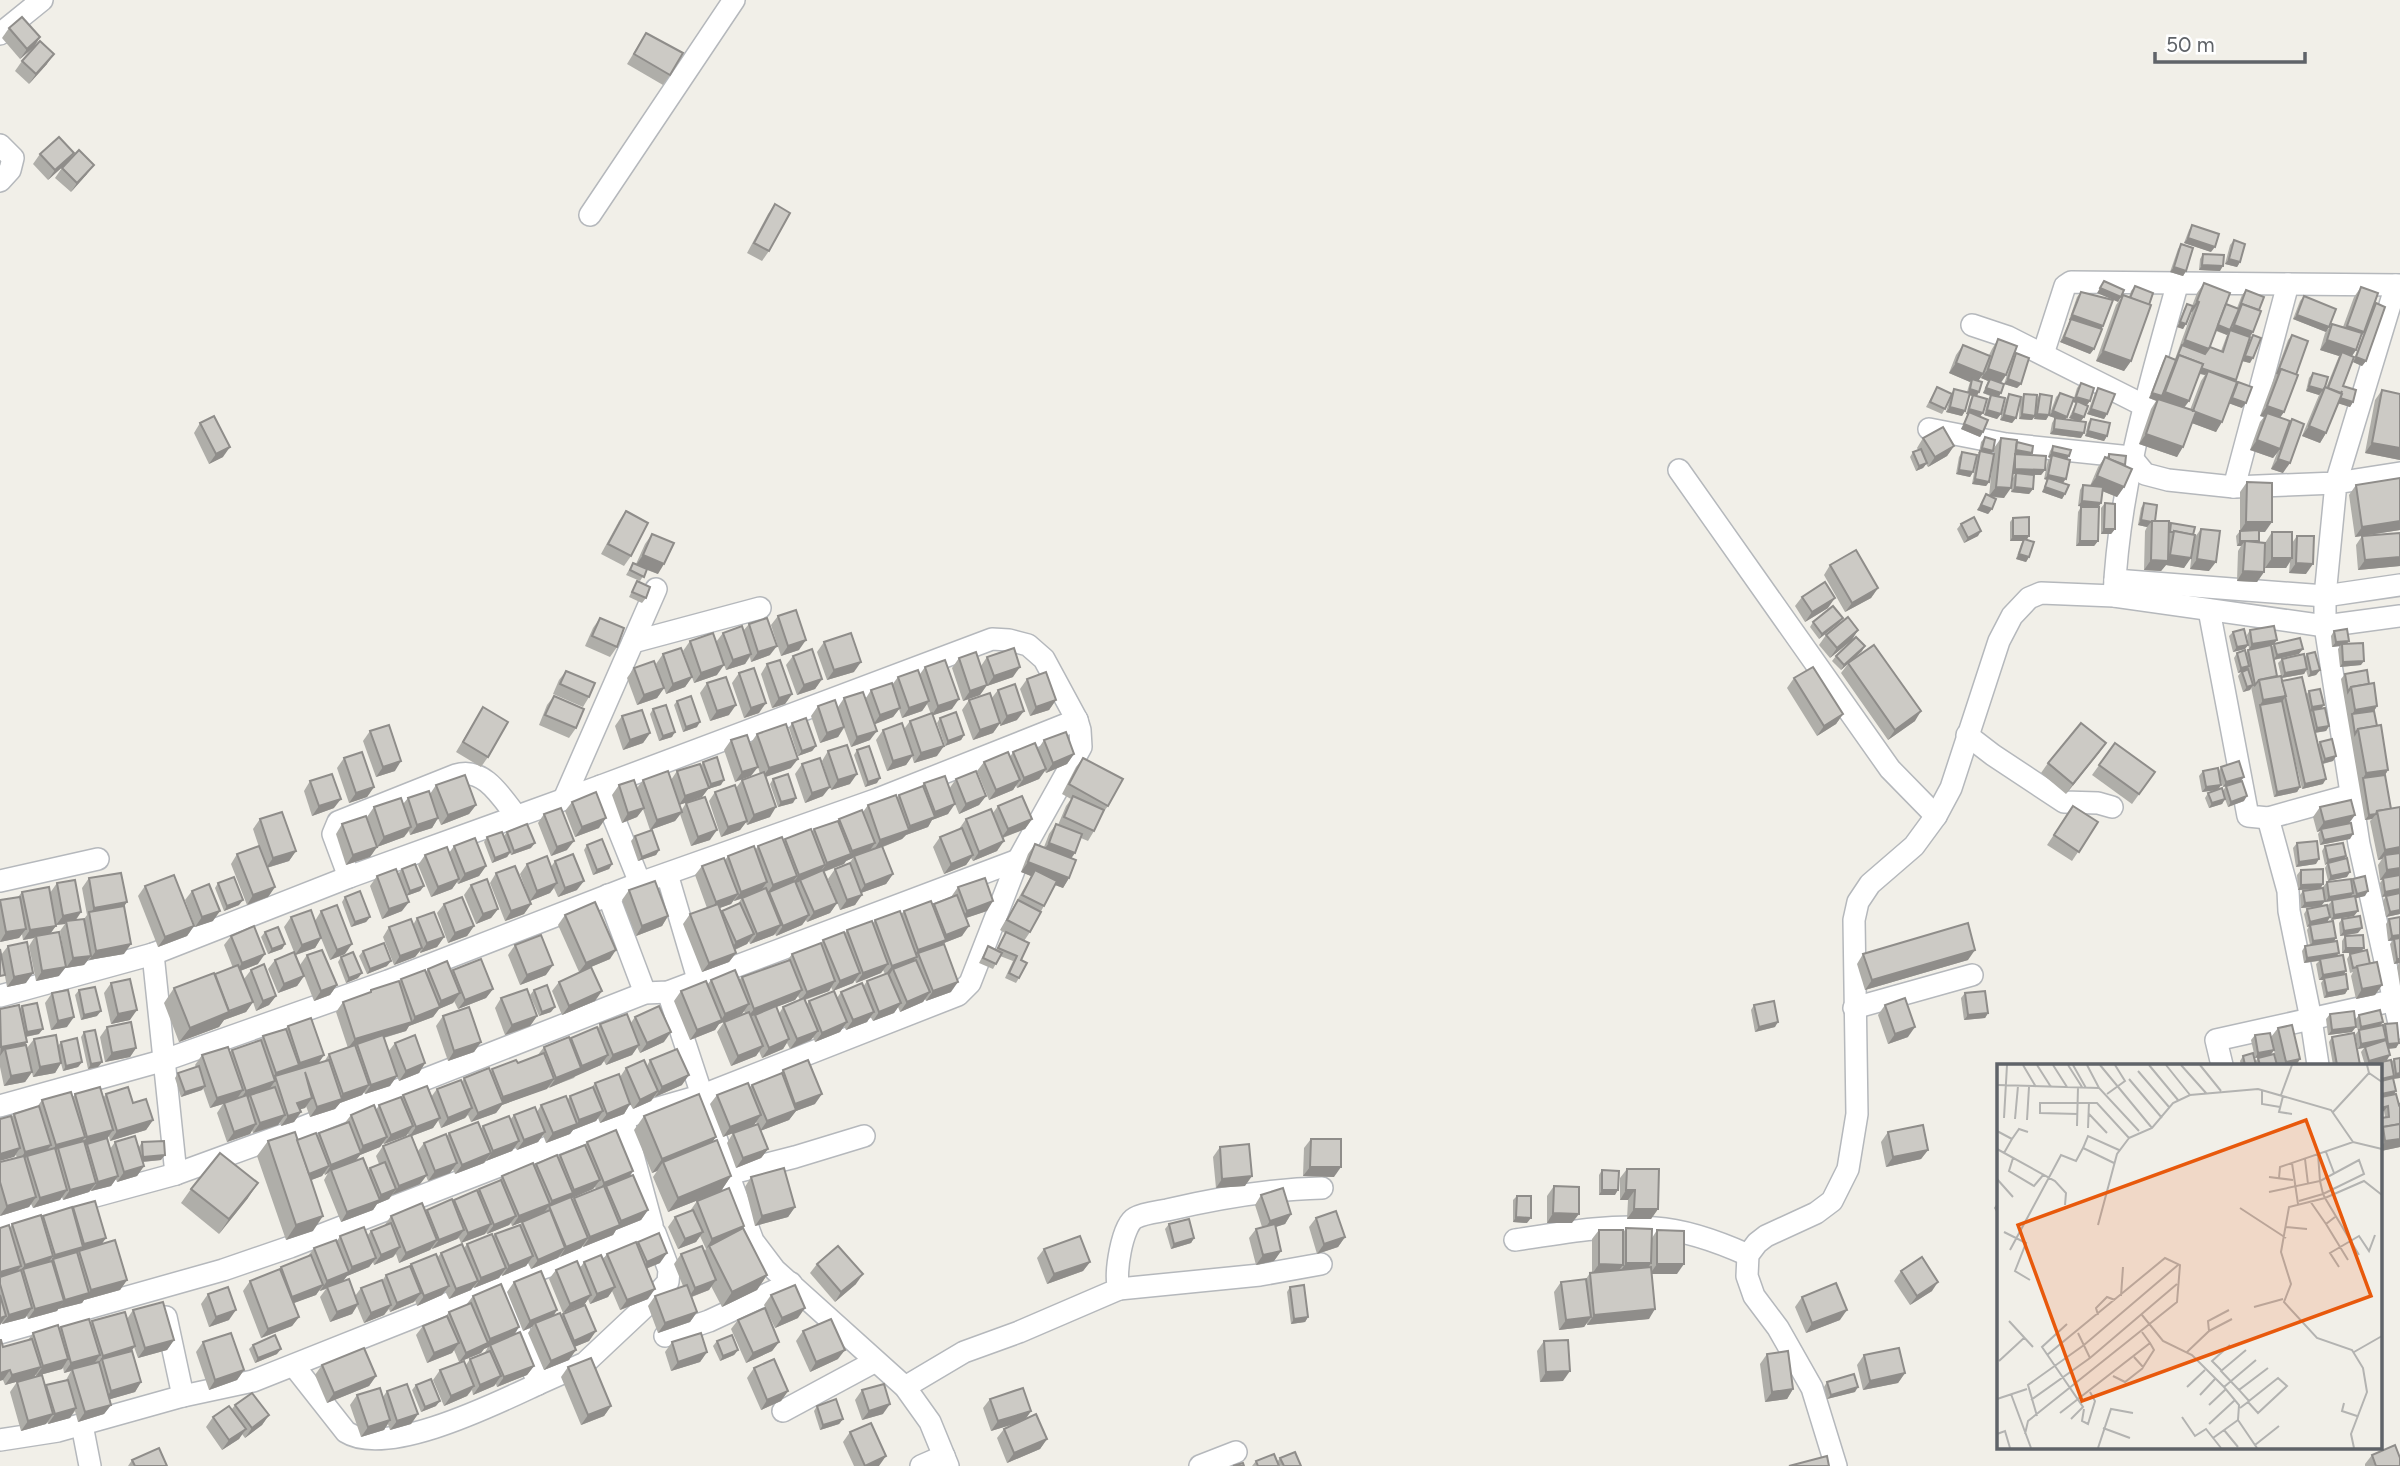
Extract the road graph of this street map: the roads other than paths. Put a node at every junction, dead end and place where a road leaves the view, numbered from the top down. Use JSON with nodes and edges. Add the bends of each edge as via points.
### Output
{"nodes":[{"id":1,"x":42,"y":0,"type":"edge"},
{"id":2,"x":734,"y":0,"type":"edge"},
{"id":3,"x":0,"y":34,"type":"edge"},
{"id":4,"x":0,"y":145,"type":"edge"},
{"id":5,"x":0,"y":181,"type":"edge"},
{"id":6,"x":590,"y":215,"type":"dead end"},
{"id":7,"x":2178,"y":282,"type":"junction"},
{"id":8,"x":2288,"y":284,"type":"junction"},
{"id":9,"x":2398,"y":285,"type":"edge"},
{"id":10,"x":1972,"y":326,"type":"dead end"},
{"id":11,"x":2043,"y":354,"type":"junction"},
{"id":12,"x":2143,"y":405,"type":"junction"},
{"id":13,"x":1928,"y":429,"type":"dead end"},
{"id":14,"x":2131,"y":457,"type":"junction"},
{"id":15,"x":1679,"y":470,"type":"dead end"},
{"id":16,"x":2400,"y":474,"type":"edge"},
{"id":17,"x":2336,"y":483,"type":"junction"},
{"id":18,"x":2234,"y":487,"type":"junction"},
{"id":19,"x":2400,"y":585,"type":"edge"},
{"id":20,"x":2114,"y":588,"type":"junction"},
{"id":21,"x":656,"y":589,"type":"dead end"},
{"id":22,"x":2325,"y":596,"type":"junction"},
{"id":23,"x":760,"y":608,"type":"dead end"},
{"id":24,"x":2209,"y":610,"type":"junction"},
{"id":25,"x":2400,"y":616,"type":"edge"},
{"id":26,"x":2325,"y":626,"type":"junction"},
{"id":27,"x":633,"y":642,"type":"junction"},
{"id":28,"x":1077,"y":720,"type":"junction"},
{"id":29,"x":1967,"y":734,"type":"junction"},
{"id":30,"x":601,"y":786,"type":"junction"},
{"id":31,"x":2351,"y":795,"type":"junction"},
{"id":32,"x":564,"y":799,"type":"junction"},
{"id":33,"x":2112,"y":807,"type":"dead end"},
{"id":34,"x":1936,"y":816,"type":"junction"},
{"id":35,"x":517,"y":817,"type":"junction"},
{"id":36,"x":2268,"y":818,"type":"junction"},
{"id":37,"x":98,"y":859,"type":"dead end"},
{"id":38,"x":1018,"y":860,"type":"junction"},
{"id":39,"x":667,"y":874,"type":"junction"},
{"id":40,"x":349,"y":877,"type":"junction"},
{"id":41,"x":0,"y":881,"type":"edge"},
{"id":42,"x":640,"y":883,"type":"junction"},
{"id":43,"x":608,"y":895,"type":"junction"},
{"id":44,"x":153,"y":954,"type":"junction"},
{"id":45,"x":1972,"y":975,"type":"dead end"},
{"id":46,"x":698,"y":979,"type":"junction"},
{"id":47,"x":668,"y":992,"type":"junction"},
{"id":48,"x":645,"y":993,"type":"junction"},
{"id":49,"x":0,"y":996,"type":"edge"},
{"id":50,"x":2397,"y":999,"type":"edge"},
{"id":51,"x":1854,"y":1008,"type":"junction"},
{"id":52,"x":2311,"y":1019,"type":"junction"},
{"id":53,"x":2400,"y":1027,"type":"edge"},
{"id":54,"x":165,"y":1060,"type":"junction"},
{"id":55,"x":2222,"y":1064,"type":"edge"},
{"id":56,"x":2318,"y":1064,"type":"edge"},
{"id":57,"x":703,"y":1095,"type":"junction"},
{"id":58,"x":0,"y":1106,"type":"edge"},
{"id":59,"x":623,"y":1118,"type":"junction"},
{"id":60,"x":864,"y":1136,"type":"dead end"},
{"id":61,"x":176,"y":1174,"type":"junction"},
{"id":62,"x":727,"y":1174,"type":"junction"},
{"id":63,"x":1322,"y":1188,"type":"dead end"},
{"id":64,"x":0,"y":1222,"type":"edge"},
{"id":65,"x":652,"y":1225,"type":"junction"},
{"id":66,"x":1515,"y":1240,"type":"dead end"},
{"id":67,"x":1748,"y":1255,"type":"junction"},
{"id":68,"x":1321,"y":1264,"type":"dead end"},
{"id":69,"x":502,"y":1282,"type":"junction"},
{"id":70,"x":791,"y":1283,"type":"junction"},
{"id":71,"x":160,"y":1287,"type":"junction"},
{"id":72,"x":1119,"y":1289,"type":"junction"},
{"id":73,"x":0,"y":1333,"type":"edge"},
{"id":74,"x":665,"y":1336,"type":"edge"},
{"id":75,"x":874,"y":1362,"type":"junction"},
{"id":76,"x":294,"y":1366,"type":"junction"},
{"id":77,"x":538,"y":1384,"type":"junction"},
{"id":78,"x":905,"y":1387,"type":"junction"},
{"id":79,"x":183,"y":1396,"type":"junction"},
{"id":80,"x":783,"y":1411,"type":"dead end"},
{"id":81,"x":82,"y":1425,"type":"junction"},
{"id":82,"x":0,"y":1440,"type":"edge"},
{"id":83,"x":1236,"y":1452,"type":"dead end"},
{"id":84,"x":946,"y":1461,"type":"edge"},
{"id":85,"x":90,"y":1466,"type":"edge"},
{"id":86,"x":921,"y":1466,"type":"edge"},
{"id":87,"x":1200,"y":1466,"type":"edge"},
{"id":88,"x":1836,"y":1466,"type":"edge"}],
"edges":[{"from":1,"to":3,"type":"street"},
{"from":2,"to":6,"type":"street"},
{"from":4,"to":5,"type":"street","via":[[12,158],[10,170]]},
{"from":7,"to":8,"type":"street"},
{"from":7,"to":11,"type":"street","via":[[2071,282],[2065,286]]},
{"from":7,"to":12,"type":"street"},
{"from":8,"to":9,"type":"street"},
{"from":8,"to":18,"type":"street"},
{"from":9,"to":17,"type":"street"},
{"from":10,"to":11,"type":"street"},
{"from":11,"to":12,"type":"street"},
{"from":12,"to":14,"type":"street"},
{"from":13,"to":14,"type":"street","via":[[2006,444]]},
{"from":14,"to":18,"type":"street","via":[[2144,474]]},
{"from":14,"to":20,"type":"street"},
{"from":15,"to":34,"type":"street","via":[[1890,769]]},
{"from":16,"to":17,"type":"street"},
{"from":17,"to":18,"type":"street"},
{"from":17,"to":22,"type":"street"},
{"from":19,"to":22,"type":"street"},
{"from":20,"to":22,"type":"street"},
{"from":20,"to":24,"type":"street"},
{"from":20,"to":29,"type":"street","via":[[2041,593],[2029,598],[2012,616],[1999,641]]},
{"from":21,"to":27,"type":"street"},
{"from":22,"to":26,"type":"street"},
{"from":23,"to":27,"type":"street"},
{"from":24,"to":26,"type":"street"},
{"from":24,"to":36,"type":"street","via":[[2248,816]]},
{"from":25,"to":26,"type":"street"},
{"from":26,"to":31,"type":"street"},
{"from":27,"to":32,"type":"street"},
{"from":28,"to":30,"type":"street","via":[[1044,659],[1028,645],[992,639]]},
{"from":28,"to":38,"type":"street","via":[[1081,747]]},
{"from":28,"to":39,"type":"street","via":[[878,799]]},
{"from":29,"to":33,"type":"street","via":[[2064,802]]},
{"from":29,"to":34,"type":"street","via":[[1951,788]]},
{"from":30,"to":32,"type":"street"},
{"from":30,"to":42,"type":"street"},
{"from":31,"to":36,"type":"street"},
{"from":31,"to":50,"type":"street","via":[[2358,844]]},
{"from":32,"to":35,"type":"street"},
{"from":34,"to":51,"type":"street","via":[[1914,846],[1870,884],[1858,902]]},
{"from":35,"to":40,"type":"street"},
{"from":35,"to":40,"type":"street","via":[[480,776],[456,775],[338,822],[333,834]]},
{"from":36,"to":52,"type":"street","via":[[2288,891],[2288,911]]},
{"from":37,"to":41,"type":"street"},
{"from":38,"to":46,"type":"street"},
{"from":38,"to":57,"type":"street","via":[[970,983],[958,995]]},
{"from":39,"to":42,"type":"street"},
{"from":39,"to":46,"type":"street"},
{"from":40,"to":44,"type":"street"},
{"from":42,"to":43,"type":"street"},
{"from":43,"to":48,"type":"street"},
{"from":43,"to":54,"type":"street","via":[[388,981]]},
{"from":44,"to":49,"type":"street"},
{"from":44,"to":54,"type":"street"},
{"from":45,"to":51,"type":"street"},
{"from":46,"to":47,"type":"street"},
{"from":47,"to":48,"type":"street"},
{"from":47,"to":57,"type":"street"},
{"from":48,"to":61,"type":"street"},
{"from":50,"to":52,"type":"street"},
{"from":50,"to":53,"type":"street"},
{"from":51,"to":67,"type":"street","via":[[1857,1114],[1848,1169],[1832,1201],[1766,1236]]},
{"from":52,"to":55,"type":"street","via":[[2216,1040]]},
{"from":52,"to":56,"type":"street"},
{"from":54,"to":58,"type":"street"},
{"from":54,"to":61,"type":"street"},
{"from":57,"to":59,"type":"street"},
{"from":57,"to":62,"type":"street"},
{"from":59,"to":65,"type":"street"},
{"from":59,"to":71,"type":"street","via":[[290,1247]]},
{"from":60,"to":62,"type":"street"},
{"from":61,"to":64,"type":"street"},
{"from":62,"to":70,"type":"street","via":[[753,1241]]},
{"from":63,"to":72,"type":"street","via":[[1281,1189],[1138,1217],[1130,1223],[1116,1267]]},
{"from":65,"to":69,"type":"street"},
{"from":65,"to":77,"type":"street","via":[[669,1270],[667,1282],[585,1363]]},
{"from":66,"to":67,"type":"street","via":[[1596,1228],[1656,1228],[1718,1242]]},
{"from":67,"to":88,"type":"street","via":[[1747,1276],[1754,1296],[1812,1388]]},
{"from":68,"to":72,"type":"street"},
{"from":69,"to":76,"type":"street"},
{"from":69,"to":77,"type":"street"},
{"from":70,"to":74,"type":"street"},
{"from":70,"to":75,"type":"street"},
{"from":71,"to":73,"type":"street"},
{"from":71,"to":79,"type":"street"},
{"from":72,"to":78,"type":"street","via":[[964,1352]]},
{"from":75,"to":78,"type":"street"},
{"from":75,"to":80,"type":"street"},
{"from":76,"to":77,"type":"street","via":[[346,1432],[368,1440],[403,1437]]},
{"from":76,"to":79,"type":"street","via":[[235,1386]]},
{"from":78,"to":84,"type":"street","via":[[930,1422]]},
{"from":79,"to":81,"type":"street"},
{"from":81,"to":82,"type":"street"},
{"from":81,"to":85,"type":"street"},
{"from":83,"to":87,"type":"street"},
{"from":84,"to":86,"type":"street"}]}
